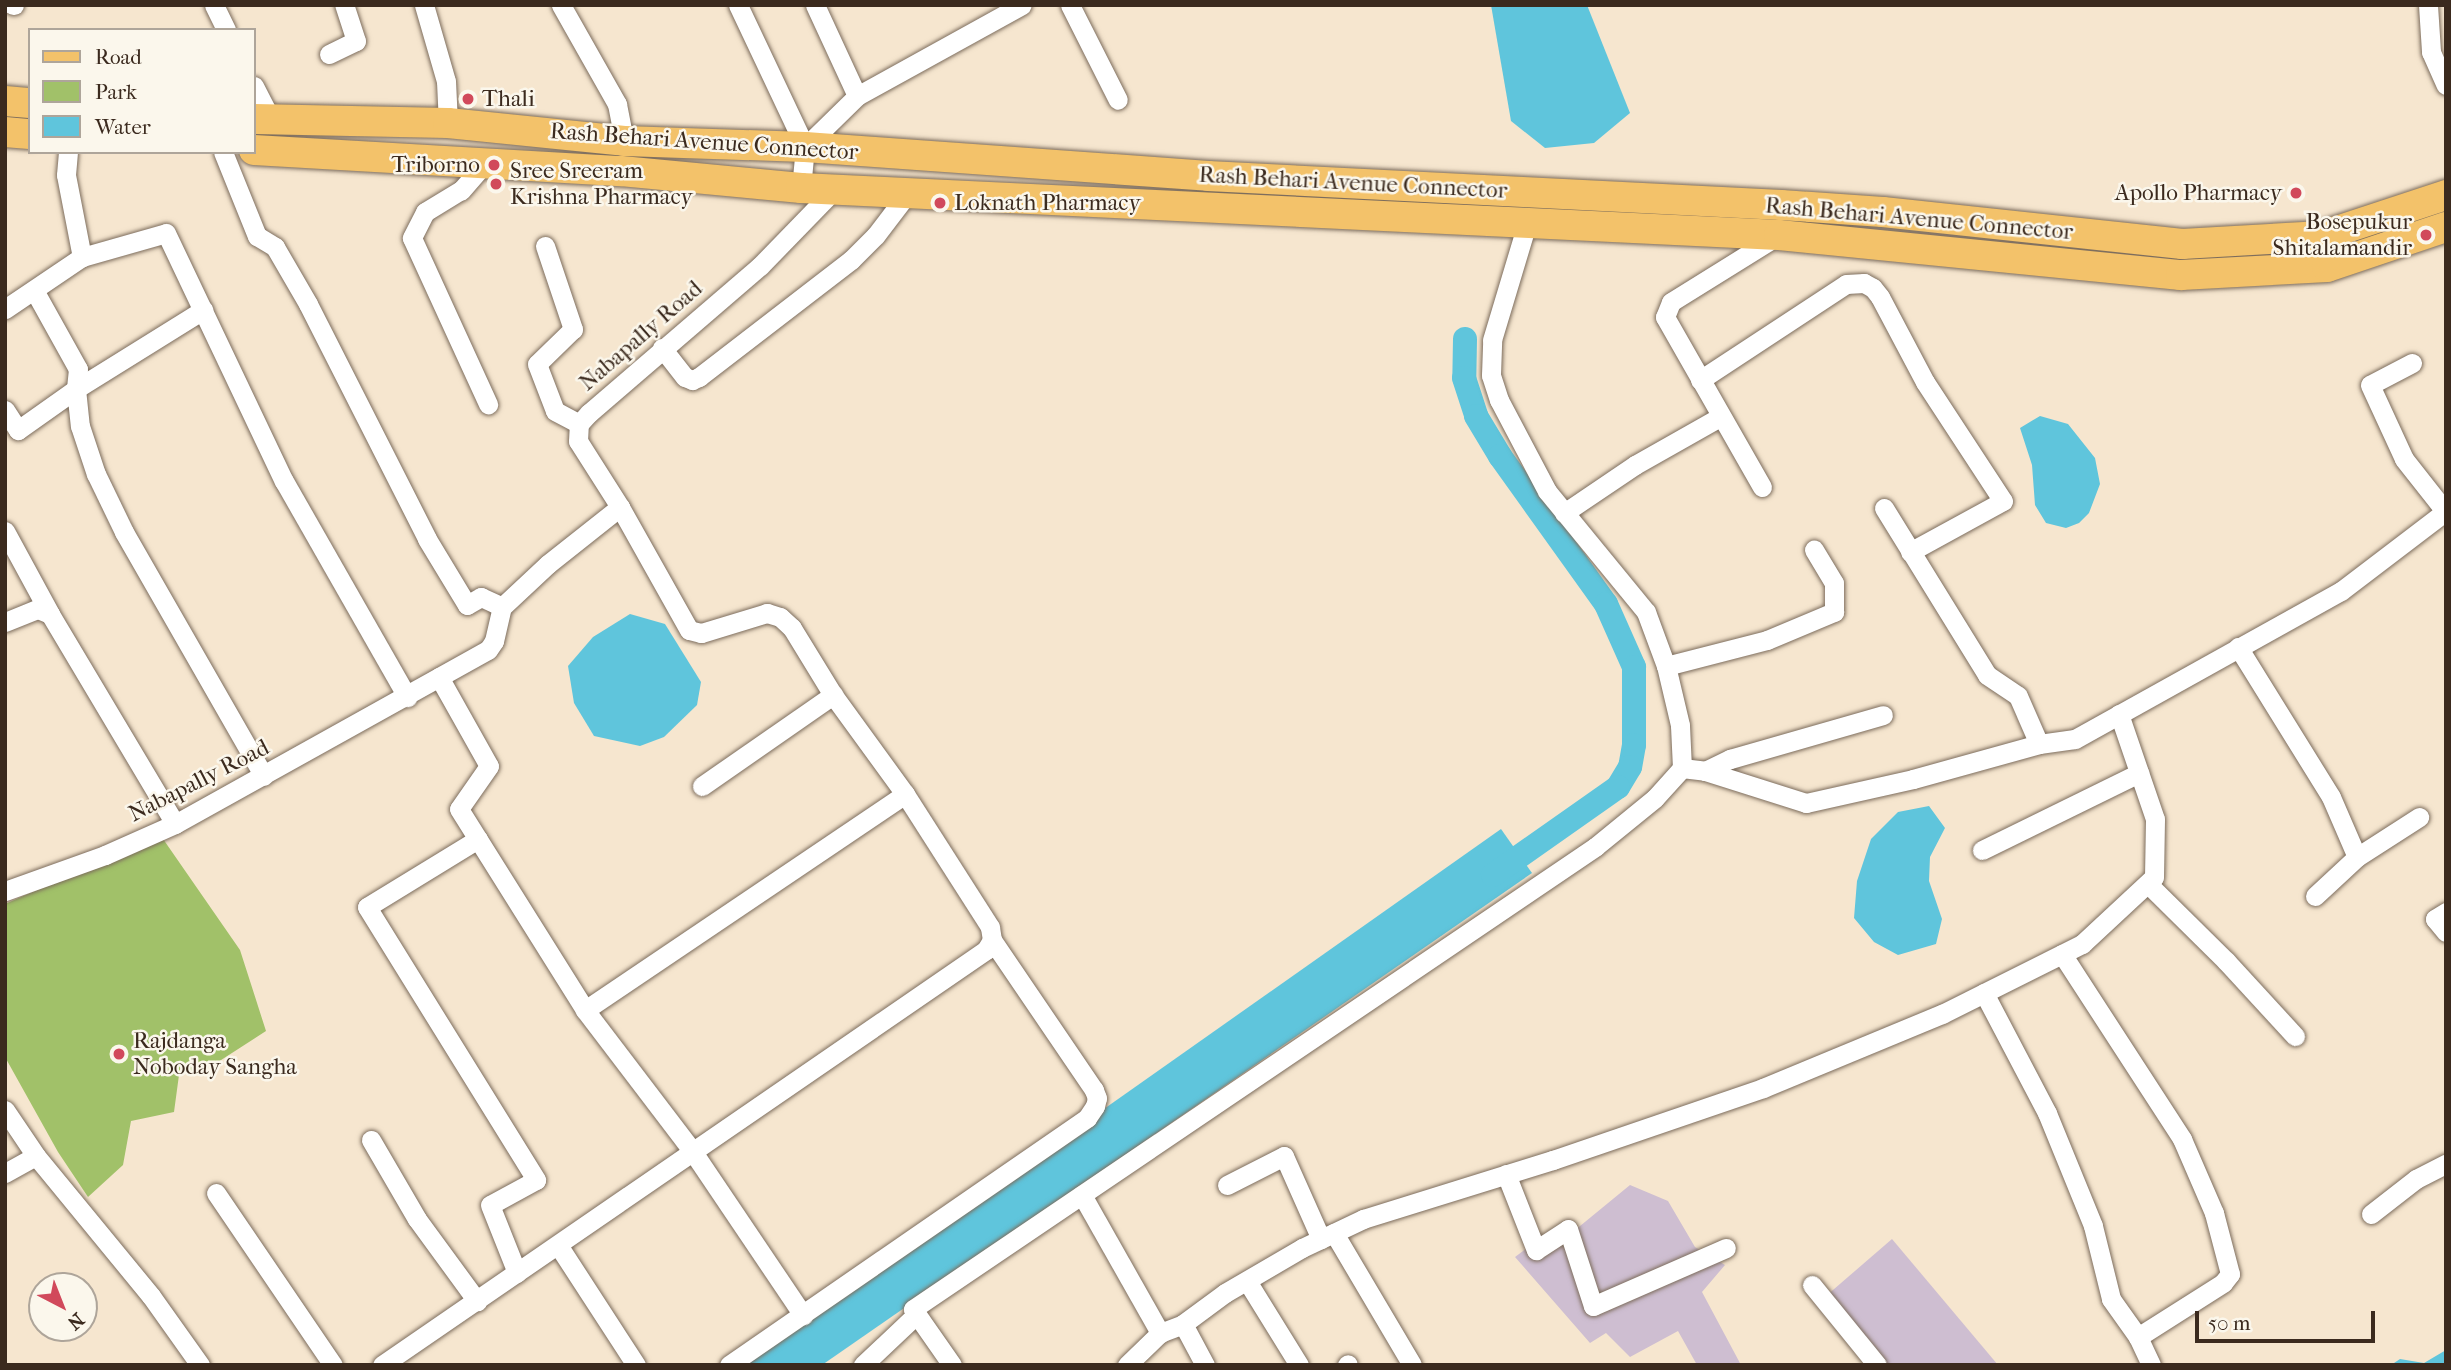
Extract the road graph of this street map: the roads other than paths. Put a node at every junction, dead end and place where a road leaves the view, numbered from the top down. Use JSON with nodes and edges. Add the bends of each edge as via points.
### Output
{"nodes":[{"id":1,"x":214,"y":5,"type":"edge"},
{"id":2,"x":344,"y":5,"type":"edge"},
{"id":3,"x":561,"y":5,"type":"edge"},
{"id":4,"x":738,"y":5,"type":"edge"},
{"id":5,"x":815,"y":5,"type":"edge"},
{"id":6,"x":1022,"y":5,"type":"edge"},
{"id":7,"x":1070,"y":5,"type":"edge"},
{"id":8,"x":2428,"y":5,"type":"edge"},
{"id":9,"x":426,"y":6,"type":"edge"},
{"id":10,"x":225,"y":28,"type":"edge"},
{"id":11,"x":329,"y":54,"type":"dead end"},
{"id":12,"x":2446,"y":85,"type":"edge"},
{"id":13,"x":256,"y":94,"type":"edge"},
{"id":14,"x":857,"y":96,"type":"junction"},
{"id":15,"x":1118,"y":100,"type":"dead end"},
{"id":16,"x":5,"y":101,"type":"edge"},
{"id":17,"x":28,"y":103,"type":"edge"},
{"id":18,"x":262,"y":119,"type":"edge"},
{"id":19,"x":447,"y":123,"type":"junction"},
{"id":20,"x":5,"y":132,"type":"edge"},
{"id":21,"x":28,"y":134,"type":"edge"},
{"id":22,"x":624,"y":141,"type":"junction"},
{"id":23,"x":805,"y":147,"type":"junction"},
{"id":24,"x":256,"y":150,"type":"edge"},
{"id":25,"x":68,"y":154,"type":"edge"},
{"id":26,"x":224,"y":154,"type":"edge"},
{"id":27,"x":484,"y":164,"type":"junction"},
{"id":28,"x":801,"y":188,"type":"junction"},
{"id":29,"x":834,"y":190,"type":"junction"},
{"id":30,"x":908,"y":193,"type":"junction"},
{"id":31,"x":2446,"y":195,"type":"edge"},
{"id":32,"x":1847,"y":209,"type":"junction"},
{"id":33,"x":1527,"y":223,"type":"junction"},
{"id":34,"x":2446,"y":228,"type":"edge"},
{"id":35,"x":1779,"y":235,"type":"junction"},
{"id":36,"x":1844,"y":240,"type":"junction"},
{"id":37,"x":545,"y":246,"type":"dead end"},
{"id":38,"x":82,"y":257,"type":"junction"},
{"id":39,"x":34,"y":290,"type":"junction"},
{"id":40,"x":5,"y":309,"type":"edge"},
{"id":41,"x":203,"y":310,"type":"junction"},
{"id":42,"x":662,"y":348,"type":"junction"},
{"id":43,"x":2412,"y":363,"type":"dead end"},
{"id":44,"x":1700,"y":380,"type":"junction"},
{"id":45,"x":76,"y":389,"type":"junction"},
{"id":46,"x":488,"y":404,"type":"dead end"},
{"id":47,"x":5,"y":410,"type":"edge"},
{"id":48,"x":1720,"y":416,"type":"junction"},
{"id":49,"x":579,"y":424,"type":"junction"},
{"id":50,"x":1762,"y":487,"type":"dead end"},
{"id":51,"x":620,"y":507,"type":"junction"},
{"id":52,"x":1884,"y":508,"type":"dead end"},
{"id":53,"x":2445,"y":511,"type":"edge"},
{"id":54,"x":1564,"y":513,"type":"junction"},
{"id":55,"x":5,"y":531,"type":"edge"},
{"id":56,"x":1814,"y":550,"type":"dead end"},
{"id":57,"x":1910,"y":552,"type":"junction"},
{"id":58,"x":502,"y":607,"type":"junction"},
{"id":59,"x":50,"y":614,"type":"junction"},
{"id":60,"x":5,"y":622,"type":"edge"},
{"id":61,"x":2238,"y":646,"type":"junction"},
{"id":62,"x":1666,"y":666,"type":"junction"},
{"id":63,"x":439,"y":677,"type":"junction"},
{"id":64,"x":833,"y":695,"type":"junction"},
{"id":65,"x":407,"y":697,"type":"junction"},
{"id":66,"x":2119,"y":714,"type":"junction"},
{"id":67,"x":1883,"y":715,"type":"dead end"},
{"id":68,"x":2039,"y":744,"type":"junction"},
{"id":69,"x":1682,"y":768,"type":"junction"},
{"id":70,"x":1705,"y":771,"type":"junction"},
{"id":71,"x":2139,"y":773,"type":"junction"},
{"id":72,"x":264,"y":776,"type":"junction"},
{"id":73,"x":702,"y":786,"type":"dead end"},
{"id":74,"x":905,"y":794,"type":"junction"},
{"id":75,"x":2418,"y":817,"type":"dead end"},
{"id":76,"x":175,"y":824,"type":"junction"},
{"id":77,"x":478,"y":839,"type":"junction"},
{"id":78,"x":1982,"y":850,"type":"dead end"},
{"id":79,"x":2357,"y":857,"type":"junction"},
{"id":80,"x":2148,"y":884,"type":"junction"},
{"id":81,"x":5,"y":891,"type":"edge"},
{"id":82,"x":2315,"y":896,"type":"dead end"},
{"id":83,"x":992,"y":940,"type":"junction"},
{"id":84,"x":2062,"y":954,"type":"junction"},
{"id":85,"x":1984,"y":993,"type":"junction"},
{"id":86,"x":585,"y":1010,"type":"junction"},
{"id":87,"x":2295,"y":1036,"type":"dead end"},
{"id":88,"x":5,"y":1110,"type":"edge"},
{"id":89,"x":371,"y":1140,"type":"dead end"},
{"id":90,"x":693,"y":1152,"type":"junction"},
{"id":91,"x":36,"y":1156,"type":"junction"},
{"id":92,"x":2446,"y":1164,"type":"edge"},
{"id":93,"x":5,"y":1174,"type":"edge"},
{"id":94,"x":1506,"y":1174,"type":"junction"},
{"id":95,"x":1227,"y":1185,"type":"dead end"},
{"id":96,"x":216,"y":1193,"type":"dead end"},
{"id":97,"x":1082,"y":1195,"type":"junction"},
{"id":98,"x":2371,"y":1214,"type":"dead end"},
{"id":99,"x":1327,"y":1236,"type":"junction"},
{"id":100,"x":558,"y":1245,"type":"junction"},
{"id":101,"x":1726,"y":1248,"type":"dead end"},
{"id":102,"x":517,"y":1273,"type":"junction"},
{"id":103,"x":1247,"y":1281,"type":"junction"},
{"id":104,"x":1812,"y":1285,"type":"dead end"},
{"id":105,"x":477,"y":1301,"type":"junction"},
{"id":106,"x":917,"y":1314,"type":"junction"},
{"id":107,"x":803,"y":1315,"type":"junction"},
{"id":108,"x":1183,"y":1324,"type":"junction"},
{"id":109,"x":1160,"y":1333,"type":"junction"},
{"id":110,"x":2138,"y":1337,"type":"junction"},
{"id":111,"x":200,"y":1365,"type":"edge"},
{"id":112,"x":332,"y":1365,"type":"edge"},
{"id":113,"x":382,"y":1365,"type":"edge"},
{"id":114,"x":636,"y":1365,"type":"edge"},
{"id":115,"x":729,"y":1365,"type":"edge"},
{"id":116,"x":863,"y":1365,"type":"edge"},
{"id":117,"x":952,"y":1365,"type":"edge"},
{"id":118,"x":1127,"y":1365,"type":"edge"},
{"id":119,"x":1205,"y":1365,"type":"edge"},
{"id":120,"x":1299,"y":1365,"type":"edge"},
{"id":121,"x":1412,"y":1365,"type":"edge"},
{"id":122,"x":1877,"y":1365,"type":"edge"},
{"id":123,"x":2151,"y":1365,"type":"edge"}],
"edges":[{"from":1,"to":10,"type":"street"},
{"from":2,"to":11,"type":"street","via":[[356,41]]},
{"from":3,"to":22,"type":"street","via":[[617,104]]},
{"from":4,"to":23,"type":"street"},
{"from":5,"to":14,"type":"street"},
{"from":6,"to":14,"type":"street"},
{"from":7,"to":15,"type":"street"},
{"from":8,"to":12,"type":"street","via":[[2431,52]]},
{"from":9,"to":19,"type":"street","via":[[446,81]]},
{"from":13,"to":18,"type":"street"},
{"from":14,"to":23,"type":"street"},
{"from":16,"to":17,"type":"main road"},
{"from":18,"to":19,"type":"main road","name":"Rash Behari Avenue Connector"},
{"from":19,"to":22,"type":"main road","name":"Rash Behari Avenue Connector"},
{"from":20,"to":21,"type":"main road"},
{"from":22,"to":23,"type":"main road","name":"Rash Behari Avenue Connector"},
{"from":23,"to":28,"type":"street"},
{"from":23,"to":32,"type":"main road","name":"Rash Behari Avenue Connector","via":[[1208,176]]},
{"from":24,"to":27,"type":"main road","name":"Rash Behari Avenue Connector"},
{"from":25,"to":38,"type":"street","via":[[65,174]]},
{"from":26,"to":58,"type":"street","via":[[257,236],[275,247],[308,304],[427,539],[467,606],[481,597]]},
{"from":27,"to":28,"type":"main road","name":"Rash Behari Avenue Connector"},
{"from":27,"to":46,"type":"street","via":[[461,190],[425,212],[412,239]]},
{"from":28,"to":29,"type":"main road","name":"Rash Behari Avenue Connector"},
{"from":29,"to":30,"type":"main road","name":"Rash Behari Avenue Connector"},
{"from":29,"to":42,"type":"street","name":"Nabapally Road","via":[[761,266]]},
{"from":30,"to":33,"type":"main road","name":"Rash Behari Avenue Connector"},
{"from":30,"to":42,"type":"street","via":[[851,260],[699,377],[685,377]]},
{"from":31,"to":32,"type":"main road","name":"Rash Behari Avenue Connector","via":[[2322,236],[2195,244]]},
{"from":32,"to":36,"type":"main road"},
{"from":33,"to":35,"type":"main road","name":"Rash Behari Avenue Connector"},
{"from":33,"to":54,"type":"street","via":[[1492,340],[1491,375],[1499,400]]},
{"from":34,"to":36,"type":"main road","name":"Rash Behari Avenue Connector","via":[[2327,267],[2181,275]]},
{"from":35,"to":36,"type":"main road","name":"Rash Behari Avenue Connector"},
{"from":35,"to":44,"type":"street","via":[[1666,309],[1665,317]]},
{"from":37,"to":49,"type":"street","via":[[573,328],[537,364],[555,411]]},
{"from":38,"to":39,"type":"street"},
{"from":38,"to":41,"type":"street","via":[[166,233]]},
{"from":39,"to":40,"type":"street"},
{"from":39,"to":45,"type":"street","via":[[78,369]]},
{"from":41,"to":45,"type":"street"},
{"from":41,"to":65,"type":"street","via":[[284,481]]},
{"from":42,"to":49,"type":"street","name":"Nabapally Road"},
{"from":43,"to":53,"type":"street","via":[[2370,385],[2404,458]]},
{"from":44,"to":48,"type":"street"},
{"from":44,"to":57,"type":"street","via":[[1846,284],[1864,283],[1872,288],[1925,382],[2003,501]]},
{"from":45,"to":47,"type":"street","via":[[18,430]]},
{"from":45,"to":72,"type":"street","via":[[80,426],[96,474],[124,532]]},
{"from":48,"to":50,"type":"street"},
{"from":48,"to":54,"type":"street"},
{"from":49,"to":51,"type":"street","name":"Nabapally Road","via":[[578,441]]},
{"from":51,"to":58,"type":"street"},
{"from":51,"to":64,"type":"street","name":"Nabapally Road","via":[[689,630],[701,633],[767,613],[780,617],[792,628]]},
{"from":52,"to":57,"type":"street"},
{"from":53,"to":61,"type":"street","via":[[2341,591]]},
{"from":54,"to":62,"type":"street","via":[[1643,605]]},
{"from":55,"to":59,"type":"street"},
{"from":56,"to":62,"type":"street","via":[[1834,583],[1834,612],[1767,640]]},
{"from":57,"to":68,"type":"street","via":[[1987,675],[2018,696]]},
{"from":58,"to":63,"type":"street","name":"Nabapally Road","via":[[488,650]]},
{"from":59,"to":60,"type":"street","via":[[38,609]]},
{"from":59,"to":76,"type":"street"},
{"from":61,"to":66,"type":"street"},
{"from":61,"to":79,"type":"street","via":[[2331,797]]},
{"from":62,"to":69,"type":"street","via":[[1680,726]]},
{"from":63,"to":65,"type":"street","name":"Nabapally Road"},
{"from":63,"to":77,"type":"street","via":[[489,766],[459,809]]},
{"from":64,"to":73,"type":"street"},
{"from":64,"to":74,"type":"street","name":"Nabapally Road"},
{"from":65,"to":72,"type":"street","name":"Nabapally Road"},
{"from":66,"to":68,"type":"street","via":[[2075,739]]},
{"from":66,"to":71,"type":"street"},
{"from":67,"to":70,"type":"street","via":[[1730,759]]},
{"from":68,"to":70,"type":"street","via":[[1806,803]]},
{"from":69,"to":70,"type":"street"},
{"from":69,"to":97,"type":"street","via":[[1655,798],[1595,847]]},
{"from":71,"to":78,"type":"street"},
{"from":71,"to":80,"type":"street","via":[[2155,819],[2154,877]]},
{"from":72,"to":76,"type":"street","name":"Nabapally Road"},
{"from":74,"to":83,"type":"street","name":"Nabapally Road","via":[[990,927]]},
{"from":74,"to":86,"type":"street"},
{"from":75,"to":79,"type":"street"},
{"from":76,"to":81,"type":"street","name":"Nabapally Road","via":[[106,855]]},
{"from":77,"to":86,"type":"street"},
{"from":77,"to":102,"type":"street","via":[[367,907],[536,1180],[490,1205]]},
{"from":79,"to":82,"type":"street"},
{"from":80,"to":84,"type":"street","via":[[2082,944]]},
{"from":80,"to":87,"type":"street"},
{"from":83,"to":90,"type":"street","via":[[986,950]]},
{"from":83,"to":107,"type":"street","name":"Nabapally Road","via":[[1094,1090],[1095,1106],[1087,1118]]},
{"from":84,"to":85,"type":"street"},
{"from":84,"to":110,"type":"street","via":[[2182,1139],[2214,1213],[2230,1274]]},
{"from":85,"to":94,"type":"street","via":[[1763,1088]]},
{"from":85,"to":110,"type":"street","via":[[2047,1113],[2093,1226],[2110,1299]]},
{"from":86,"to":90,"type":"street"},
{"from":88,"to":91,"type":"street"},
{"from":89,"to":105,"type":"street","via":[[417,1219]]},
{"from":90,"to":100,"type":"street"},
{"from":90,"to":107,"type":"street"},
{"from":91,"to":93,"type":"street"},
{"from":91,"to":111,"type":"street","via":[[151,1296]]},
{"from":92,"to":98,"type":"street","via":[[2416,1179]]},
{"from":94,"to":99,"type":"street","via":[[1363,1219]]},
{"from":94,"to":101,"type":"street","via":[[1536,1250],[1568,1230],[1594,1306]]},
{"from":95,"to":99,"type":"street","via":[[1284,1156]]},
{"from":96,"to":112,"type":"street"},
{"from":97,"to":106,"type":"street","via":[[913,1309]]},
{"from":97,"to":109,"type":"street"},
{"from":99,"to":103,"type":"street"},
{"from":99,"to":121,"type":"street"},
{"from":100,"to":102,"type":"street"},
{"from":100,"to":114,"type":"street"},
{"from":102,"to":105,"type":"street"},
{"from":103,"to":108,"type":"street"},
{"from":103,"to":120,"type":"street"},
{"from":104,"to":122,"type":"street"},
{"from":105,"to":113,"type":"street"},
{"from":106,"to":116,"type":"street"},
{"from":106,"to":117,"type":"street"},
{"from":107,"to":115,"type":"street"},
{"from":108,"to":109,"type":"street"},
{"from":108,"to":119,"type":"street"},
{"from":109,"to":118,"type":"street"},
{"from":110,"to":123,"type":"street"}]}
